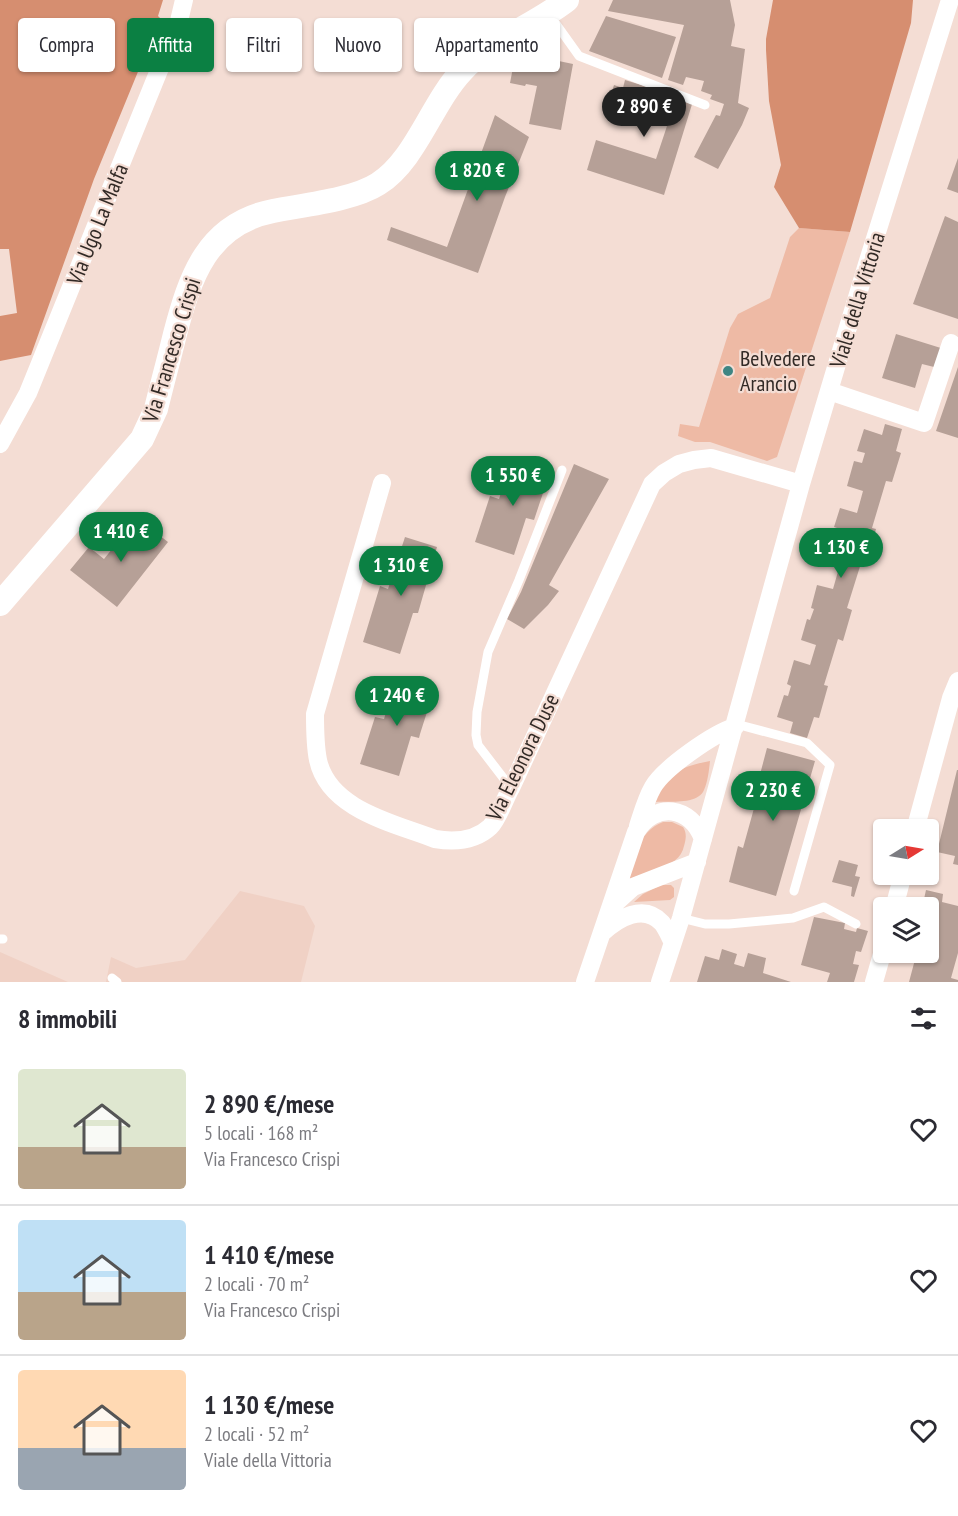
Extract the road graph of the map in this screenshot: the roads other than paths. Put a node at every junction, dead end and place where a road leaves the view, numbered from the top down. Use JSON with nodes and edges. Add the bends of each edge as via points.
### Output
{"nodes":[{"id":1,"x":184,"y":0,"type":"edge"},
{"id":2,"x":950,"y":0,"type":"edge"},
{"id":3,"x":558,"y":7,"type":"edge"},
{"id":4,"x":705,"y":105,"type":"dead end"},
{"id":5,"x":951,"y":343,"type":"dead end"},
{"id":6,"x":829,"y":391,"type":"junction"},
{"id":7,"x":0,"y":444,"type":"edge"},
{"id":8,"x":562,"y":470,"type":"dead end"},
{"id":9,"x":382,"y":483,"type":"dead end"},
{"id":10,"x":801,"y":484,"type":"junction"},
{"id":11,"x":0,"y":604,"type":"edge"},
{"id":12,"x":958,"y":681,"type":"edge"},
{"id":13,"x":735,"y":726,"type":"junction"},
{"id":14,"x":511,"y":788,"type":"junction"},
{"id":15,"x":918,"y":819,"type":"edge"},
{"id":16,"x":636,"y":832,"type":"junction"},
{"id":17,"x":703,"y":839,"type":"junction"},
{"id":18,"x":697,"y":862,"type":"junction"},
{"id":19,"x":794,"y":891,"type":"dead end"},
{"id":20,"x":609,"y":909,"type":"junction"},
{"id":21,"x":681,"y":918,"type":"junction"},
{"id":22,"x":856,"y":924,"type":"dead end"},
{"id":23,"x":601,"y":935,"type":"junction"},
{"id":24,"x":672,"y":941,"type":"junction"},
{"id":25,"x":879,"y":963,"type":"edge"},
{"id":26,"x":585,"y":982,"type":"edge"},
{"id":27,"x":660,"y":982,"type":"edge"},
{"id":28,"x":874,"y":982,"type":"edge"}],
"edges":[{"from":1,"to":7,"type":"street","name":"Via Ugo La Malfa","via":[[179,21],[28,393]]},
{"from":2,"to":6,"type":"street","name":"Viale della Vittoria"},
{"from":3,"to":4,"type":"lane","via":[[579,56]]},
{"from":3,"to":11,"type":"main road","name":"Via Francesco Crispi","via":[[468,64],[408,153],[379,184],[361,193],[248,218],[233,226],[206,253],[186,294],[156,409],[142,439]]},
{"from":5,"to":6,"type":"street","via":[[924,423]]},
{"from":6,"to":10,"type":"street","name":"Viale della Vittoria"},
{"from":8,"to":14,"type":"lane","via":[[488,652],[477,712],[478,745]]},
{"from":9,"to":14,"type":"street","name":"Via Eleonora Duse","via":[[315,714],[318,763],[333,789],[352,807],[449,842],[466,839],[490,826]]},
{"from":10,"to":13,"type":"street","name":"Viale della Vittoria"},
{"from":10,"to":14,"type":"street","name":"Via Eleonora Duse","via":[[711,458],[679,464],[652,484]]},
{"from":12,"to":15,"type":"street"},
{"from":13,"to":16,"type":"street","via":[[699,746],[662,775],[649,795]]},
{"from":13,"to":17,"type":"street","name":"Viale della Vittoria"},
{"from":13,"to":19,"type":"lane","via":[[807,743],[830,765]]},
{"from":16,"to":17,"type":"street","via":[[640,824],[655,814],[673,812],[689,818]]},
{"from":16,"to":20,"type":"street"},
{"from":17,"to":18,"type":"street","name":"Viale della Vittoria"},
{"from":18,"to":20,"type":"street","via":[[633,887]]},
{"from":18,"to":21,"type":"street","name":"Viale della Vittoria"},
{"from":20,"to":23,"type":"street"},
{"from":21,"to":22,"type":"lane","via":[[729,924],[793,918],[824,907]]},
{"from":21,"to":24,"type":"street","name":"Viale della Vittoria"},
{"from":23,"to":24,"type":"street","via":[[621,918],[640,914],[650,915],[663,924]]},
{"from":23,"to":26,"type":"street"},
{"from":24,"to":27,"type":"street","name":"Viale della Vittoria"},
{"from":25,"to":28,"type":"street"}]}
